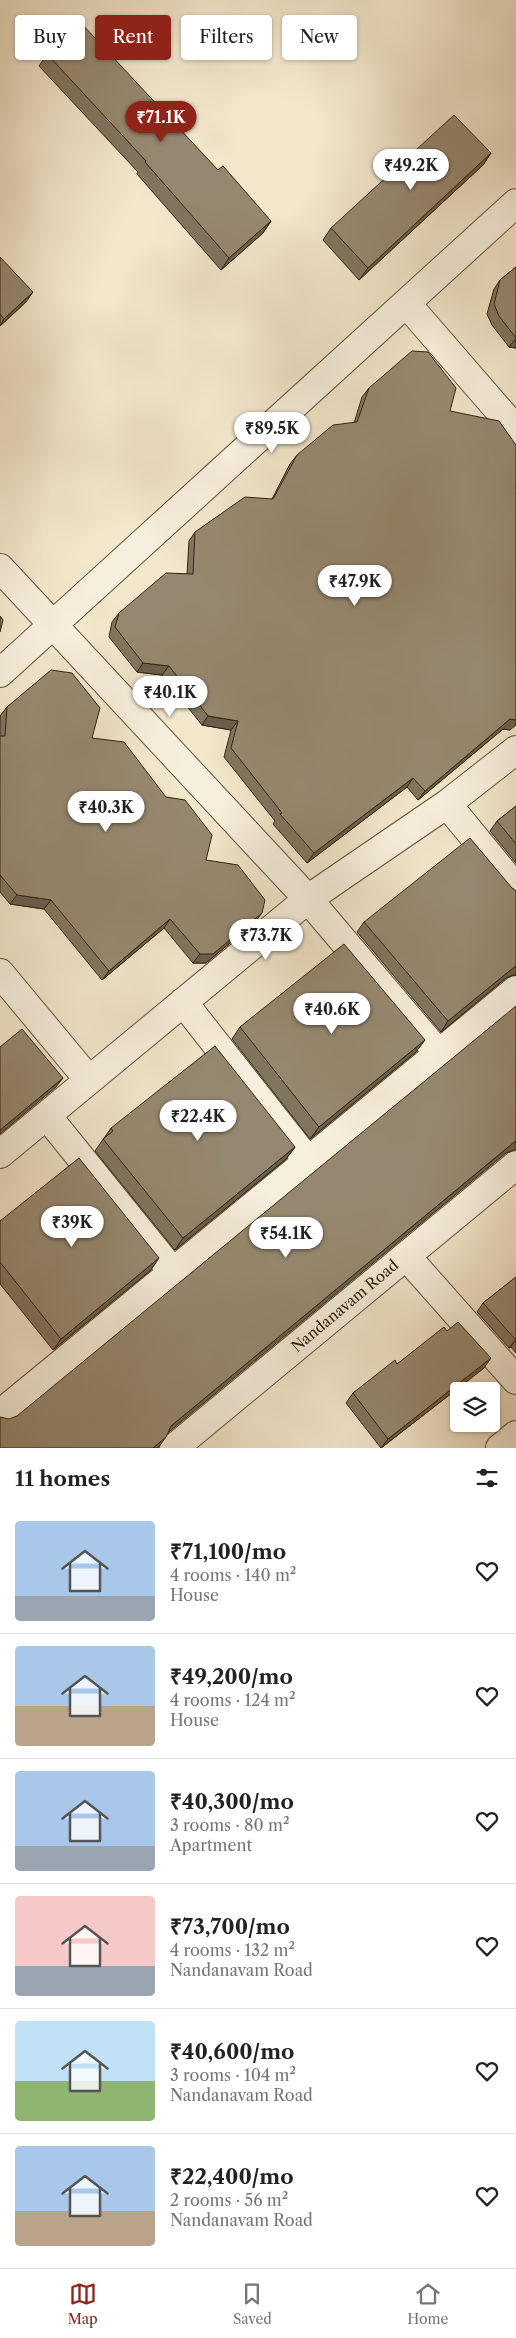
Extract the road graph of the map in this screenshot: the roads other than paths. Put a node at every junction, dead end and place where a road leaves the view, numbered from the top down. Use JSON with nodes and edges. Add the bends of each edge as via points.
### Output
{"nodes":[{"id":1,"x":516,"y":203,"type":"edge"},
{"id":2,"x":406,"y":303,"type":"junction"},
{"id":3,"x":516,"y":430,"type":"edge"},
{"id":4,"x":0,"y":568,"type":"edge"},
{"id":5,"x":55,"y":625,"type":"junction"},
{"id":6,"x":0,"y":673,"type":"edge"},
{"id":7,"x":516,"y":750,"type":"edge"},
{"id":8,"x":447,"y":804,"type":"junction"},
{"id":9,"x":516,"y":888,"type":"edge"},
{"id":10,"x":308,"y":898,"type":"junction"},
{"id":11,"x":0,"y":973,"type":"edge"},
{"id":12,"x":516,"y":990,"type":"edge"},
{"id":13,"x":183,"y":1002,"type":"junction"},
{"id":14,"x":439,"y":1054,"type":"junction"},
{"id":15,"x":89,"y":1080,"type":"junction"},
{"id":16,"x":47,"y":1116,"type":"junction"},
{"id":17,"x":0,"y":1154,"type":"edge"},
{"id":18,"x":308,"y":1161,"type":"junction"},
{"id":19,"x":516,"y":1165,"type":"edge"},
{"id":20,"x":406,"y":1256,"type":"junction"},
{"id":21,"x":173,"y":1272,"type":"junction"},
{"id":22,"x":516,"y":1380,"type":"edge"},
{"id":23,"x":0,"y":1414,"type":"edge"},
{"id":24,"x":516,"y":1435,"type":"edge"},
{"id":25,"x":179,"y":1447,"type":"edge"},
{"id":26,"x":500,"y":1448,"type":"edge"}],
"edges":[{"from":1,"to":2,"type":"street"},
{"from":2,"to":3,"type":"street"},
{"from":2,"to":5,"type":"street"},
{"from":4,"to":5,"type":"street"},
{"from":5,"to":6,"type":"street"},
{"from":5,"to":10,"type":"street"},
{"from":7,"to":8,"type":"street"},
{"from":8,"to":9,"type":"street"},
{"from":8,"to":10,"type":"street"},
{"from":10,"to":13,"type":"street"},
{"from":10,"to":14,"type":"street"},
{"from":11,"to":15,"type":"street"},
{"from":12,"to":14,"type":"street"},
{"from":13,"to":15,"type":"street"},
{"from":13,"to":18,"type":"street"},
{"from":14,"to":18,"type":"street"},
{"from":15,"to":16,"type":"street"},
{"from":16,"to":17,"type":"street"},
{"from":16,"to":21,"type":"street"},
{"from":18,"to":21,"type":"street"},
{"from":19,"to":20,"type":"street","name":"Nandanavam Road"},
{"from":20,"to":22,"type":"street"},
{"from":20,"to":25,"type":"street","name":"Nandanavam Road"},
{"from":21,"to":23,"type":"street"},
{"from":24,"to":26,"type":"street"}]}
